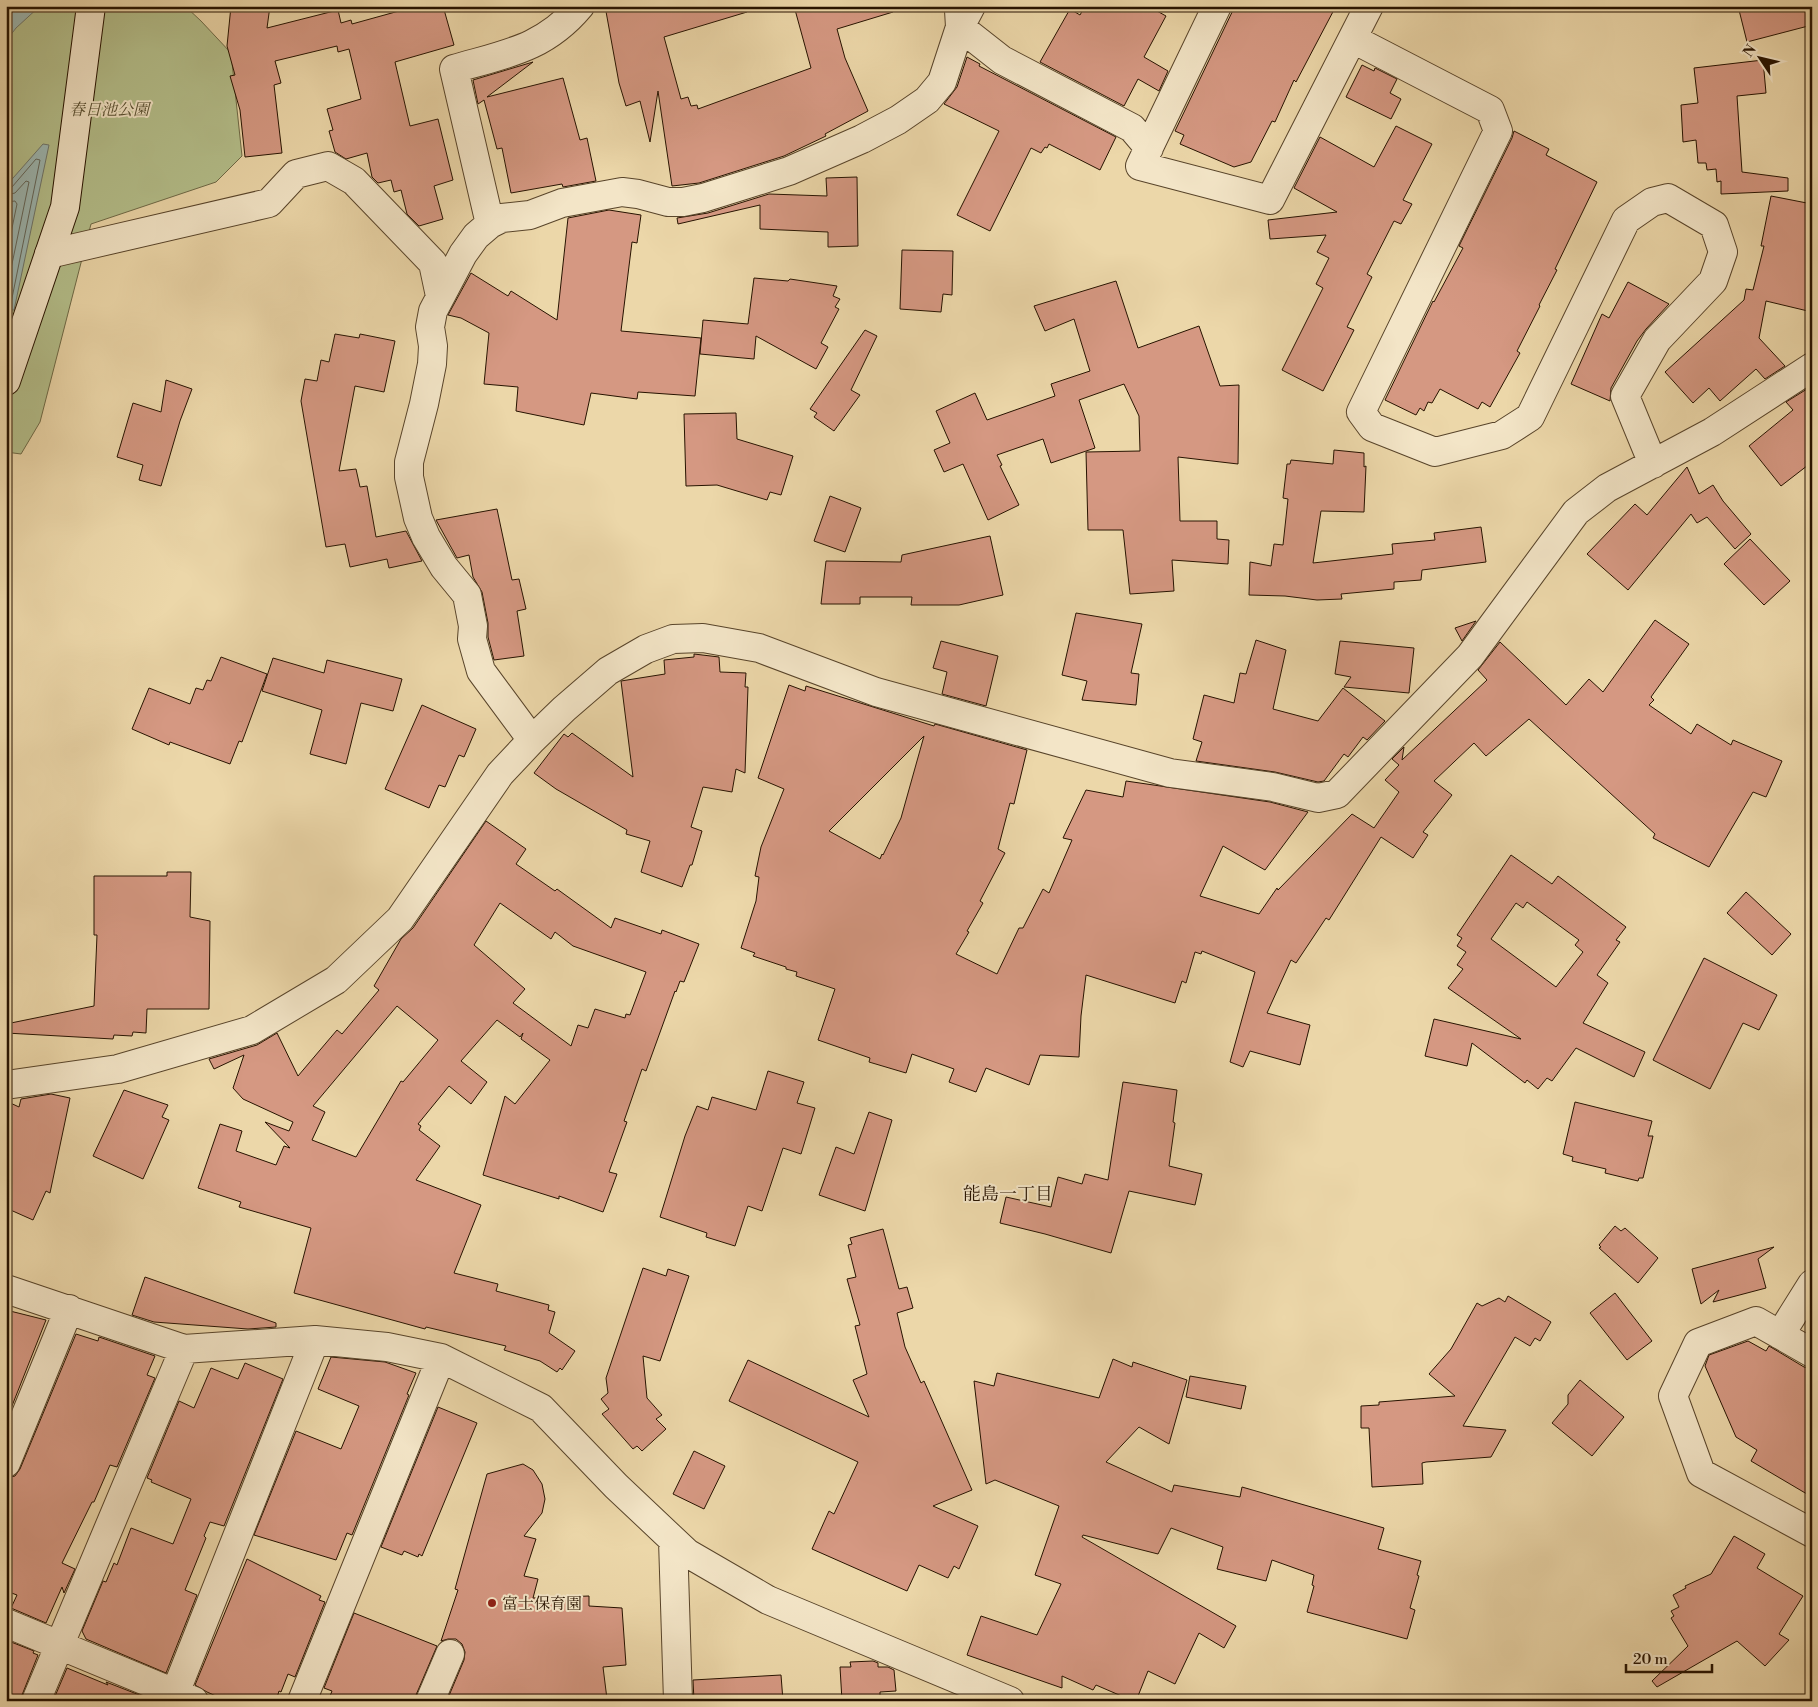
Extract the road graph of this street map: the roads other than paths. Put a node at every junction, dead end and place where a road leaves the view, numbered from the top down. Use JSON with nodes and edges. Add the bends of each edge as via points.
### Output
{"nodes":[{"id":1,"x":91,"y":6,"type":"edge"},
{"id":2,"x":580,"y":6,"type":"edge"},
{"id":3,"x":1217,"y":6,"type":"edge"},
{"id":4,"x":1370,"y":6,"type":"edge"},
{"id":5,"x":963,"y":13,"type":"edge"},
{"id":6,"x":1353,"y":39,"type":"junction"},
{"id":7,"x":1149,"y":148,"type":"junction"},
{"id":8,"x":490,"y":224,"type":"junction"},
{"id":9,"x":49,"y":254,"type":"junction"},
{"id":10,"x":440,"y":296,"type":"junction"},
{"id":11,"x":1812,"y":367,"type":"edge"},
{"id":12,"x":6,"y":381,"type":"edge"},
{"id":13,"x":1653,"y":464,"type":"junction"},
{"id":14,"x":532,"y":740,"type":"junction"},
{"id":15,"x":6,"y":1085,"type":"edge"},
{"id":16,"x":1812,"y":1284,"type":"edge"},
{"id":17,"x":6,"y":1289,"type":"edge"},
{"id":18,"x":69,"y":1310,"type":"junction"},
{"id":19,"x":1780,"y":1335,"type":"junction"},
{"id":20,"x":315,"y":1340,"type":"junction"},
{"id":21,"x":184,"y":1349,"type":"junction"},
{"id":22,"x":1812,"y":1353,"type":"edge"},
{"id":23,"x":441,"y":1358,"type":"junction"},
{"id":24,"x":6,"y":1463,"type":"edge"},
{"id":25,"x":1812,"y":1533,"type":"edge"},
{"id":26,"x":673,"y":1540,"type":"junction"},
{"id":27,"x":6,"y":1624,"type":"edge"},
{"id":28,"x":58,"y":1646,"type":"junction"},
{"id":29,"x":450,"y":1654,"type":"dead end"},
{"id":30,"x":181,"y":1698,"type":"edge"},
{"id":31,"x":1005,"y":1700,"type":"edge"},
{"id":32,"x":36,"y":1701,"type":"edge"},
{"id":33,"x":302,"y":1701,"type":"edge"},
{"id":34,"x":430,"y":1701,"type":"edge"},
{"id":35,"x":678,"y":1701,"type":"edge"}],
"edges":[{"from":1,"to":9,"type":"street","via":[[65,207]]},
{"from":2,"to":8,"type":"street","via":[[562,25],[529,47],[454,69]]},
{"from":3,"to":7,"type":"street"},
{"from":4,"to":6,"type":"street"},
{"from":5,"to":7,"type":"street","via":[[1002,60],[1132,128]]},
{"from":5,"to":8,"type":"street","via":[[942,82],[927,100],[862,139],[789,171],[703,198],[668,202],[622,192],[562,203],[530,215],[502,218]]},
{"from":6,"to":7,"type":"street","via":[[1270,200],[1140,166]]},
{"from":6,"to":13,"type":"street","via":[[1490,110],[1498,131],[1361,412],[1372,427],[1435,452],[1502,435],[1530,417],[1626,220],[1652,202],[1668,198],[1714,225],[1723,252],[1713,281],[1657,340],[1625,396]]},
{"from":8,"to":10,"type":"street","via":[[463,254]]},
{"from":9,"to":10,"type":"street","via":[[269,203],[296,174],[328,166],[354,180],[433,263]]},
{"from":9,"to":12,"type":"street"},
{"from":10,"to":14,"type":"street","via":[[430,327],[432,364],[409,462],[412,499],[426,537],[444,567],[467,595],[480,671]]},
{"from":11,"to":13,"type":"street","via":[[1712,432]]},
{"from":13,"to":14,"type":"street","via":[[1607,488],[1576,512],[1470,656],[1337,794],[1318,798],[1273,787],[1170,773],[876,692],[759,648],[703,638],[673,639],[646,649],[608,671]]},
{"from":14,"to":15,"type":"street","via":[[500,774],[400,919],[336,980],[252,1030],[118,1069]]},
{"from":16,"to":19,"type":"street"},
{"from":17,"to":18,"type":"street"},
{"from":18,"to":21,"type":"street"},
{"from":18,"to":24,"type":"street"},
{"from":19,"to":22,"type":"street"},
{"from":19,"to":25,"type":"street","via":[[1756,1322],[1698,1343],[1672,1396],[1701,1473]]},
{"from":20,"to":21,"type":"street"},
{"from":20,"to":23,"type":"street","via":[[387,1347]]},
{"from":20,"to":30,"type":"street"},
{"from":21,"to":28,"type":"street"},
{"from":23,"to":26,"type":"street","via":[[541,1408]]},
{"from":23,"to":33,"type":"street"},
{"from":26,"to":31,"type":"street","via":[[687,1553],[768,1600]]},
{"from":26,"to":35,"type":"street"},
{"from":27,"to":28,"type":"street"},
{"from":28,"to":30,"type":"street"},
{"from":28,"to":32,"type":"street"},
{"from":29,"to":34,"type":"street"}]}
